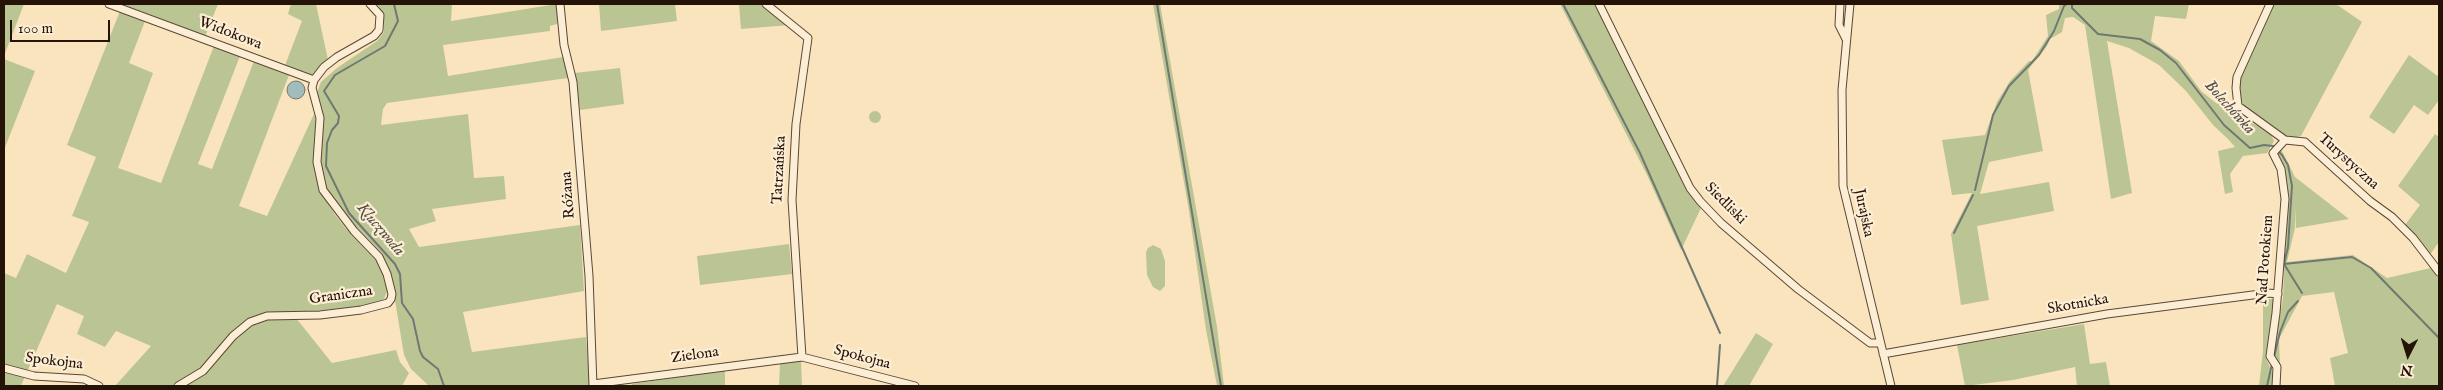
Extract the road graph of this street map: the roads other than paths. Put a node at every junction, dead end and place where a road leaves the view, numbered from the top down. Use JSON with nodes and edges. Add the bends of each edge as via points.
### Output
{"nodes":[{"id":1,"x":109,"y":4,"type":"edge"},
{"id":2,"x":370,"y":4,"type":"edge"},
{"id":3,"x":560,"y":4,"type":"edge"},
{"id":4,"x":766,"y":4,"type":"edge"},
{"id":5,"x":1599,"y":4,"type":"edge"},
{"id":6,"x":1840,"y":4,"type":"edge"},
{"id":7,"x":1850,"y":4,"type":"edge"},
{"id":8,"x":2270,"y":4,"type":"edge"},
{"id":9,"x":1846,"y":40,"type":"junction"},
{"id":10,"x":314,"y":80,"type":"junction"},
{"id":11,"x":2282,"y":142,"type":"junction"},
{"id":12,"x":2439,"y":272,"type":"edge"},
{"id":13,"x":2278,"y":294,"type":"junction"},
{"id":14,"x":1880,"y":343,"type":"junction"},
{"id":15,"x":1883,"y":354,"type":"junction"},
{"id":16,"x":802,"y":357,"type":"junction"},
{"id":17,"x":4,"y":368,"type":"edge"},
{"id":18,"x":593,"y":385,"type":"edge"},
{"id":19,"x":99,"y":386,"type":"edge"},
{"id":20,"x":178,"y":386,"type":"edge"},
{"id":21,"x":915,"y":386,"type":"edge"},
{"id":22,"x":1891,"y":386,"type":"edge"},
{"id":23,"x":2276,"y":386,"type":"edge"}],
"edges":[{"from":1,"to":10,"type":"street","name":"Widokowa"},
{"from":2,"to":10,"type":"street","via":[[380,15],[377,33],[330,62]]},
{"from":3,"to":18,"type":"street","name":"Różana","via":[[564,44],[573,82],[589,276]]},
{"from":4,"to":16,"type":"street","name":"Tatrzańska","via":[[808,38],[796,124],[792,200]]},
{"from":5,"to":14,"type":"street","name":"Siedliski","via":[[1690,188],[1700,202],[1798,289],[1870,343]]},
{"from":6,"to":9,"type":"street","name":"Jurajska","via":[[1839,24]]},
{"from":7,"to":9,"type":"street","name":"Jurajska"},
{"from":8,"to":11,"type":"street","name":"Turystyczna","via":[[2237,78],[2236,88],[2238,106]]},
{"from":9,"to":14,"type":"street","name":"Jurajska","via":[[1842,90],[1843,186]]},
{"from":10,"to":20,"type":"street","name":"Graniczna","via":[[313,97],[320,118],[317,162],[323,190],[354,231],[379,257],[387,274],[391,299],[388,303],[361,310],[267,316],[250,322],[203,371]]},
{"from":11,"to":12,"type":"street","name":"Turystyczna","via":[[2305,142],[2413,238]]},
{"from":11,"to":13,"type":"street","name":"Nad Potokiem","via":[[2273,156],[2284,178]]},
{"from":13,"to":15,"type":"street","name":"Skotnicka","via":[[2107,314]]},
{"from":13,"to":23,"type":"street","name":"Nad Potokiem","via":[[2270,356],[2277,367]]},
{"from":14,"to":15,"type":"street","name":"Jurajska"},
{"from":15,"to":22,"type":"street","name":"Jurajska"},
{"from":16,"to":18,"type":"street","name":"Zielona"},
{"from":16,"to":21,"type":"street","name":"Spokojna"},
{"from":17,"to":19,"type":"street","name":"Spokojna","via":[[34,376],[84,379]]}]}
